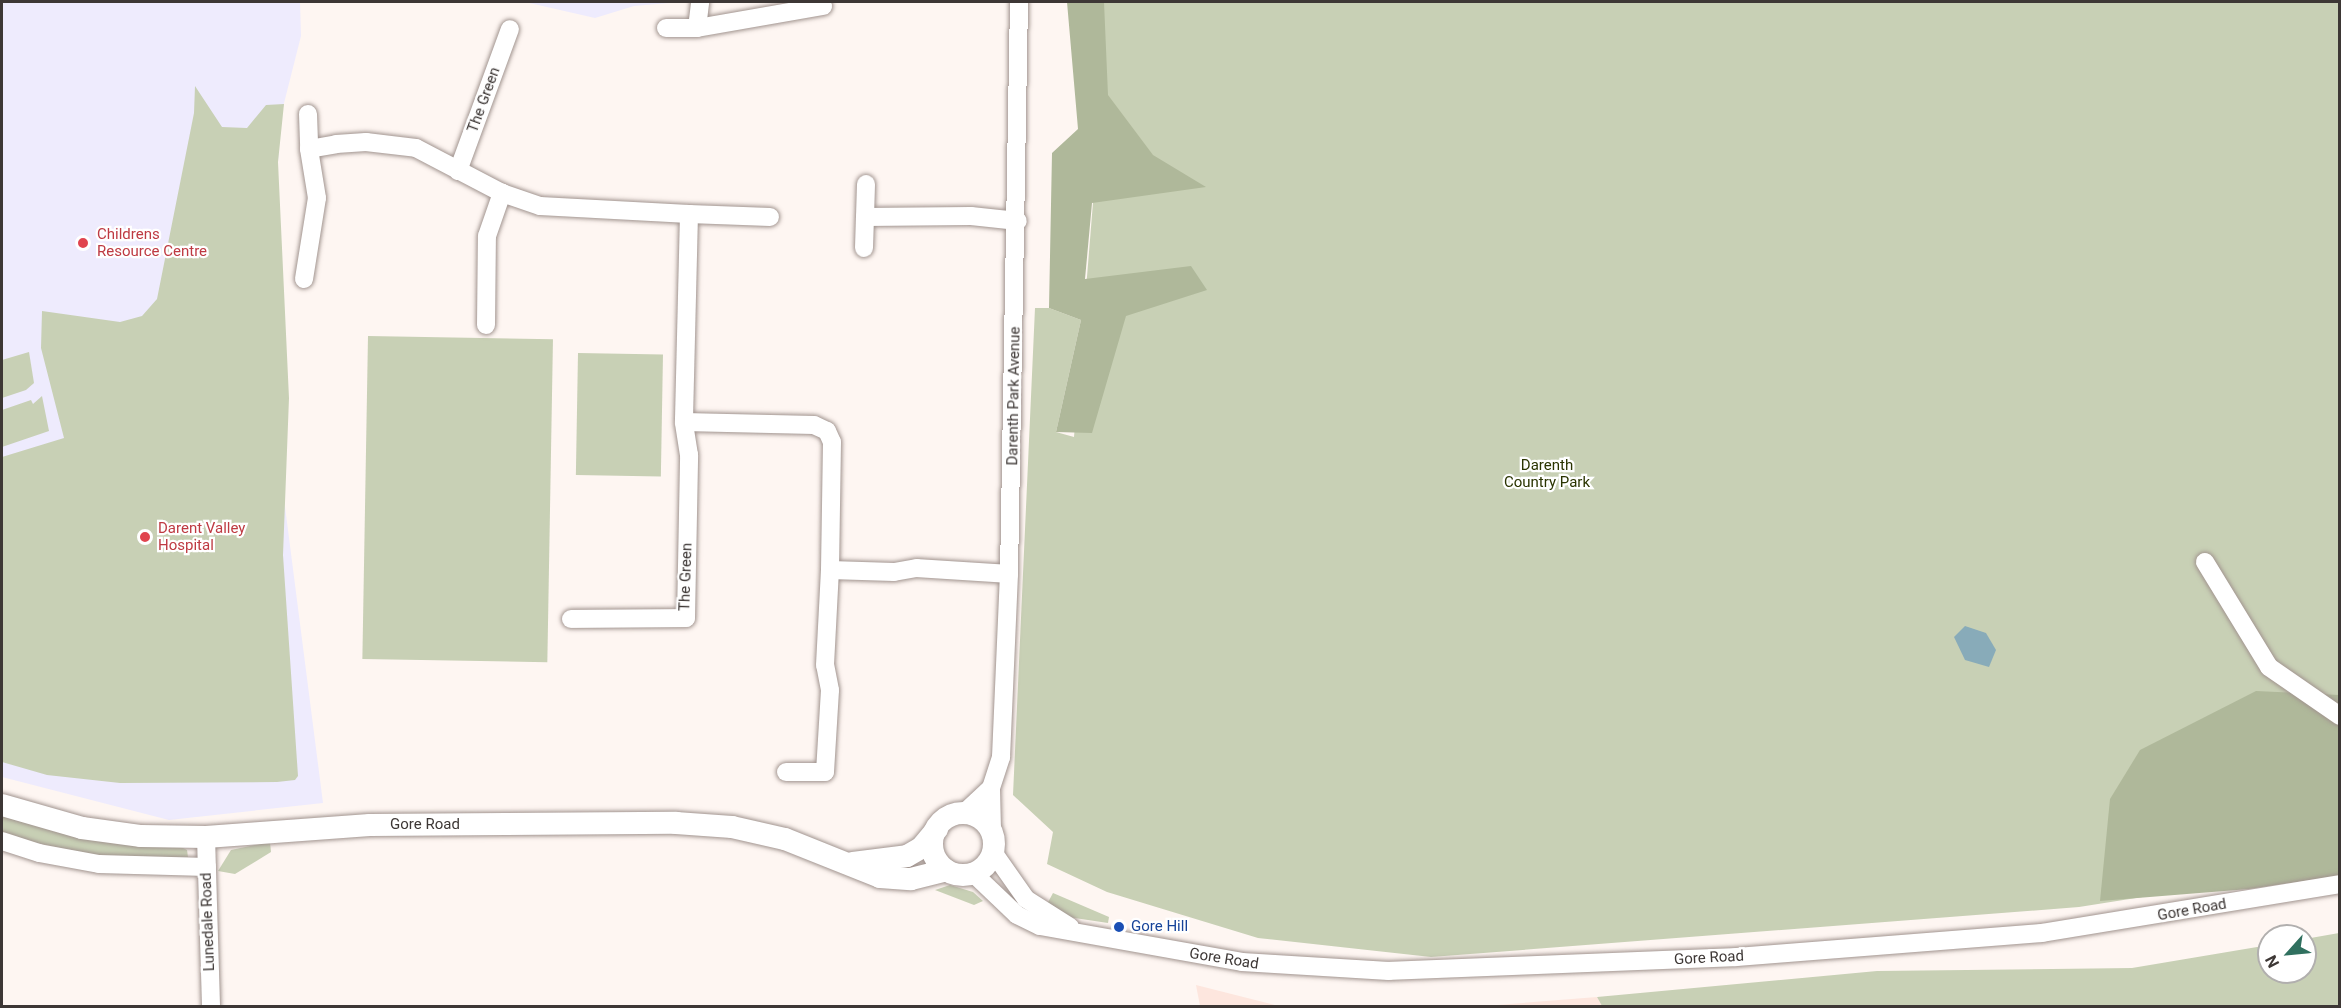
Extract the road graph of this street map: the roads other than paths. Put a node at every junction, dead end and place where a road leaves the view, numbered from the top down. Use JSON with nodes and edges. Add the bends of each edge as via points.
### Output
{"nodes":[{"id":1,"x":700,"y":2,"type":"edge"},
{"id":2,"x":1019,"y":2,"type":"edge"},
{"id":3,"x":823,"y":6,"type":"dead end"},
{"id":4,"x":666,"y":28,"type":"dead end"},
{"id":5,"x":697,"y":28,"type":"junction"},
{"id":6,"x":510,"y":29,"type":"dead end"},
{"id":7,"x":308,"y":114,"type":"dead end"},
{"id":8,"x":309,"y":149,"type":"junction"},
{"id":9,"x":458,"y":171,"type":"junction"},
{"id":10,"x":866,"y":184,"type":"dead end"},
{"id":11,"x":502,"y":193,"type":"junction"},
{"id":12,"x":689,"y":214,"type":"junction"},
{"id":13,"x":770,"y":217,"type":"dead end"},
{"id":14,"x":865,"y":217,"type":"junction"},
{"id":15,"x":1018,"y":221,"type":"junction"},
{"id":16,"x":864,"y":248,"type":"dead end"},
{"id":17,"x":304,"y":279,"type":"dead end"},
{"id":18,"x":486,"y":325,"type":"dead end"},
{"id":19,"x":684,"y":422,"type":"junction"},
{"id":20,"x":2205,"y":562,"type":"dead end"},
{"id":21,"x":830,"y":570,"type":"junction"},
{"id":22,"x":1009,"y":574,"type":"junction"},
{"id":23,"x":571,"y":619,"type":"dead end"},
{"id":24,"x":2340,"y":716,"type":"edge"},
{"id":25,"x":786,"y":772,"type":"dead end"},
{"id":26,"x":991,"y":788,"type":"junction"},
{"id":27,"x":2,"y":805,"type":"edge"},
{"id":28,"x":964,"y":813,"type":"junction"},
{"id":29,"x":938,"y":828,"type":"junction"},
{"id":30,"x":206,"y":837,"type":"junction"},
{"id":31,"x":2,"y":841,"type":"edge"},
{"id":32,"x":992,"y":841,"type":"junction"},
{"id":33,"x":846,"y":863,"type":"junction"},
{"id":34,"x":207,"y":867,"type":"junction"},
{"id":35,"x":946,"y":870,"type":"junction"},
{"id":36,"x":975,"y":874,"type":"junction"},
{"id":37,"x":2340,"y":884,"type":"edge"},
{"id":38,"x":1077,"y":931,"type":"junction"},
{"id":39,"x":211,"y":1006,"type":"edge"}],
"edges":[{"from":1,"to":5,"type":"street"},
{"from":2,"to":15,"type":"street","name":"Darenth Park Avenue"},
{"from":3,"to":5,"type":"street"},
{"from":4,"to":5,"type":"street"},
{"from":6,"to":9,"type":"street","name":"The Green"},
{"from":7,"to":8,"type":"street"},
{"from":8,"to":9,"type":"street","via":[[351,142],[406,145]]},
{"from":8,"to":17,"type":"street","via":[[317,198]]},
{"from":9,"to":11,"type":"street"},
{"from":10,"to":14,"type":"street"},
{"from":11,"to":12,"type":"street","via":[[562,209]]},
{"from":11,"to":18,"type":"street","via":[[487,236]]},
{"from":12,"to":13,"type":"street"},
{"from":12,"to":19,"type":"street","name":"The Green"},
{"from":14,"to":15,"type":"street","via":[[971,216]]},
{"from":14,"to":16,"type":"street"},
{"from":15,"to":22,"type":"street","name":"Darenth Park Avenue"},
{"from":19,"to":21,"type":"street","via":[[814,425],[827,431],[832,442]]},
{"from":19,"to":23,"type":"street","name":"The Green","via":[[689,455],[686,618]]},
{"from":20,"to":24,"type":"street","via":[[2269,667]]},
{"from":21,"to":22,"type":"street","via":[[894,572],[916,568]]},
{"from":21,"to":25,"type":"street","via":[[825,772]]},
{"from":22,"to":26,"type":"street","name":"Darenth Park Avenue","via":[[1001,757]]},
{"from":26,"to":28,"type":"street","name":"Darenth Park Avenue"},
{"from":26,"to":32,"type":"street","name":"Darenth Park Avenue"},
{"from":27,"to":30,"type":"street","name":"Gore Road","via":[[82,828],[141,836]]},
{"from":28,"to":29,"type":"street","via":[[946,819]]},
{"from":28,"to":32,"type":"street","via":[[985,821]]},
{"from":29,"to":33,"type":"street","name":"Gore Road","via":[[921,848],[907,856]]},
{"from":29,"to":35,"type":"street","via":[[933,850]]},
{"from":30,"to":33,"type":"street","name":"Gore Road","via":[[370,825],[676,823],[762,833]]},
{"from":30,"to":34,"type":"street","name":"Lunedale Road"},
{"from":31,"to":34,"type":"street","via":[[39,853],[99,864]]},
{"from":32,"to":36,"type":"street","via":[[986,867]]},
{"from":32,"to":38,"type":"street","name":"Gore Road","via":[[1026,899]]},
{"from":33,"to":35,"type":"street","name":"Gore Road","via":[[880,878],[924,878]]},
{"from":34,"to":39,"type":"street","name":"Lunedale Road"},
{"from":35,"to":36,"type":"street","via":[[965,876]]},
{"from":36,"to":38,"type":"street","name":"Gore Road","via":[[1017,915],[1040,926]]},
{"from":37,"to":38,"type":"street","name":"Gore Road","via":[[2042,933],[1736,957],[1476,970],[1343,970],[1265,965]]}]}
